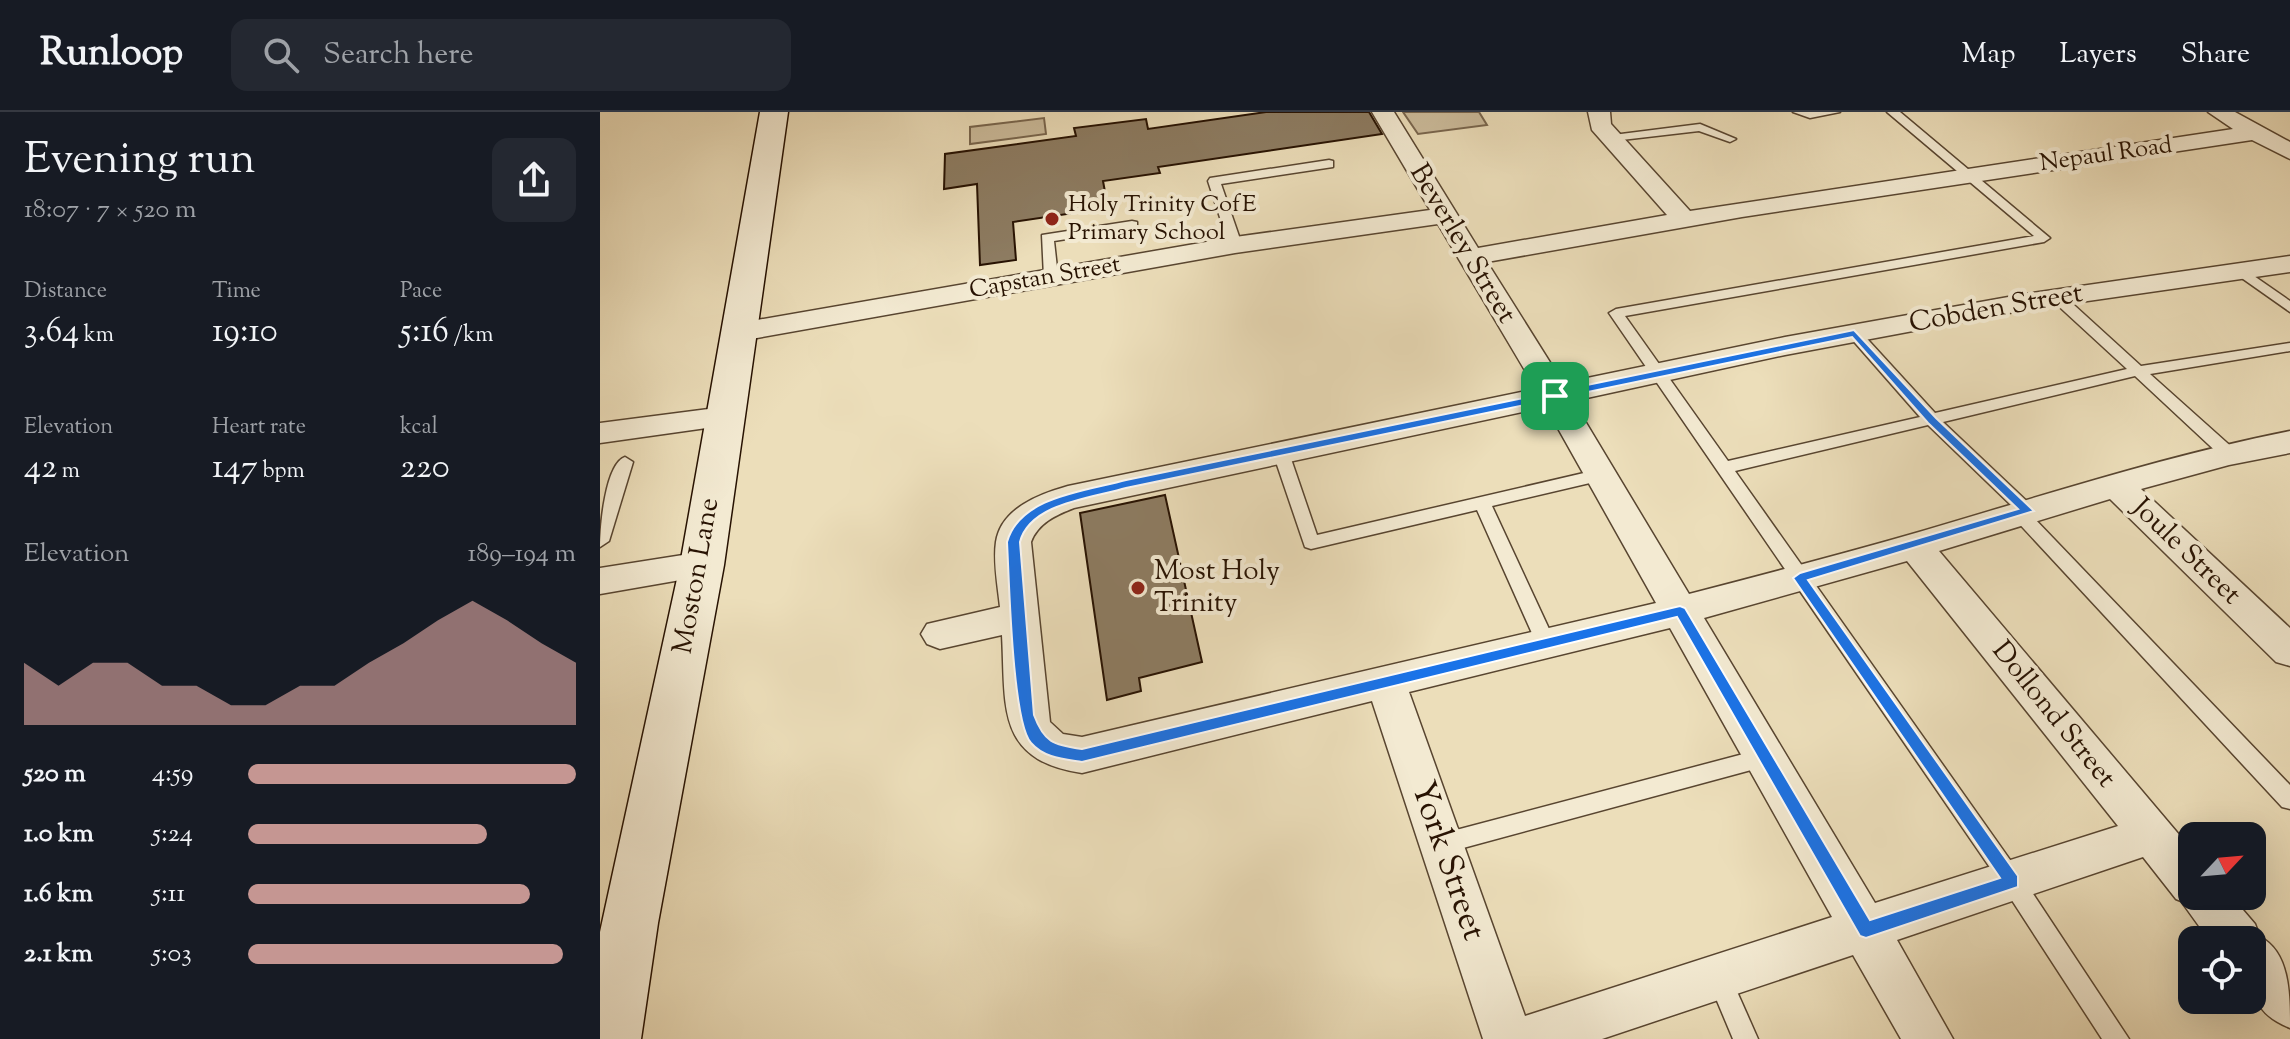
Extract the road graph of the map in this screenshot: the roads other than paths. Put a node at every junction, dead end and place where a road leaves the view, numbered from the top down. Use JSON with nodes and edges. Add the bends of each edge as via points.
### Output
{"nodes":[{"id":1,"x":774,"y":112,"type":"edge"},
{"id":2,"x":1383,"y":112,"type":"edge"},
{"id":3,"x":1599,"y":112,"type":"edge"},
{"id":4,"x":1799,"y":112,"type":"edge"},
{"id":5,"x":1834,"y":112,"type":"edge"},
{"id":6,"x":1893,"y":112,"type":"edge"},
{"id":7,"x":2219,"y":112,"type":"edge"},
{"id":8,"x":2254,"y":133,"type":"junction"},
{"id":9,"x":1613,"y":138,"type":"junction"},
{"id":10,"x":1730,"y":139,"type":"dead end"},
{"id":11,"x":2290,"y":152,"type":"edge"},
{"id":12,"x":1329,"y":164,"type":"dead end"},
{"id":13,"x":1963,"y":176,"type":"junction"},
{"id":14,"x":1445,"y":215,"type":"junction"},
{"id":15,"x":1684,"y":219,"type":"junction"},
{"id":16,"x":1132,"y":225,"type":"dead end"},
{"id":17,"x":1235,"y":245,"type":"junction"},
{"id":18,"x":1470,"y":257,"type":"junction"},
{"id":19,"x":2290,"y":264,"type":"edge"},
{"id":20,"x":2241,"y":271,"type":"junction"},
{"id":21,"x":1051,"y":277,"type":"junction"},
{"id":22,"x":2058,"y":298,"type":"junction"},
{"id":23,"x":2290,"y":308,"type":"edge"},
{"id":24,"x":740,"y":332,"type":"junction"},
{"id":25,"x":1854,"y":333,"type":"junction"},
{"id":26,"x":2290,"y":347,"type":"edge"},
{"id":27,"x":2138,"y":371,"type":"junction"},
{"id":28,"x":1657,"y":374,"type":"junction"},
{"id":29,"x":1555,"y":396,"type":"junction"},
{"id":30,"x":724,"y":417,"type":"junction"},
{"id":31,"x":1932,"y":420,"type":"junction"},
{"id":32,"x":600,"y":433,"type":"edge"},
{"id":33,"x":2290,"y":442,"type":"edge"},
{"id":34,"x":1281,"y":453,"type":"junction"},
{"id":35,"x":2229,"y":454,"type":"junction"},
{"id":36,"x":625,"y":462,"type":"dead end"},
{"id":37,"x":1722,"y":468,"type":"junction"},
{"id":38,"x":1601,"y":475,"type":"junction"},
{"id":39,"x":2116,"y":485,"type":"junction"},
{"id":40,"x":1482,"y":503,"type":"junction"},
{"id":41,"x":2023,"y":512,"type":"junction"},
{"id":42,"x":600,"y":541,"type":"edge"},
{"id":43,"x":1915,"y":546,"type":"junction"},
{"id":44,"x":702,"y":565,"type":"junction"},
{"id":45,"x":1800,"y":578,"type":"junction"},
{"id":46,"x":600,"y":581,"type":"edge"},
{"id":47,"x":1680,"y":611,"type":"junction"},
{"id":48,"x":1018,"y":617,"type":"junction"},
{"id":49,"x":940,"y":634,"type":"dead end"},
{"id":50,"x":1546,"y":644,"type":"junction"},
{"id":51,"x":2290,"y":651,"type":"edge"},
{"id":52,"x":1386,"y":683,"type":"junction"},
{"id":53,"x":1766,"y":757,"type":"junction"},
{"id":54,"x":2290,"y":800,"type":"edge"},
{"id":55,"x":2151,"y":835,"type":"junction"},
{"id":56,"x":1441,"y":844,"type":"junction"},
{"id":57,"x":2178,"y":867,"type":"edge"},
{"id":58,"x":2012,"y":881,"type":"junction"},
{"id":59,"x":2213,"y":910,"type":"edge"},
{"id":60,"x":2227,"y":926,"type":"edge"},
{"id":61,"x":615,"y":928,"type":"edge"},
{"id":62,"x":1866,"y":930,"type":"junction"},
{"id":63,"x":2266,"y":974,"type":"edge"},
{"id":64,"x":1719,"y":977,"type":"junction"},
{"id":65,"x":2290,"y":1004,"type":"edge"},
{"id":66,"x":1552,"y":1035,"type":"edge"},
{"id":67,"x":611,"y":1039,"type":"edge"},
{"id":68,"x":1508,"y":1039,"type":"edge"},
{"id":69,"x":1746,"y":1039,"type":"edge"},
{"id":70,"x":1928,"y":1039,"type":"edge"},
{"id":71,"x":2117,"y":1039,"type":"edge"}],
"edges":[{"from":1,"to":24,"type":"street","name":"Moston Lane"},
{"from":2,"to":14,"type":"street","name":"Beverley Street"},
{"from":3,"to":9,"type":"street","via":[[1600,125]]},
{"from":4,"to":5,"type":"lane"},
{"from":6,"to":13,"type":"lane"},
{"from":7,"to":8,"type":"street"},
{"from":8,"to":11,"type":"street"},
{"from":8,"to":13,"type":"street","name":"Nepaul Road"},
{"from":9,"to":10,"type":"lane","via":[[1700,127]]},
{"from":9,"to":15,"type":"street"},
{"from":12,"to":17,"type":"lane","via":[[1214,181]]},
{"from":13,"to":15,"type":"street","name":"Nepaul Road"},
{"from":13,"to":28,"type":"lane","via":[[2044,238],[1616,313]]},
{"from":14,"to":17,"type":"street","name":"Capstan Street"},
{"from":14,"to":18,"type":"street","name":"Beverley Street"},
{"from":15,"to":18,"type":"street","name":"Nepaul Road"},
{"from":16,"to":21,"type":"lane","via":[[1047,238]]},
{"from":17,"to":21,"type":"street","name":"Capstan Street"},
{"from":18,"to":29,"type":"street","name":"Beverley Street"},
{"from":19,"to":20,"type":"street","name":"Cobden Street"},
{"from":20,"to":22,"type":"street","name":"Cobden Street"},
{"from":20,"to":23,"type":"lane"},
{"from":21,"to":24,"type":"street","name":"Capstan Street"},
{"from":22,"to":25,"type":"street","name":"Cobden Street"},
{"from":22,"to":27,"type":"lane"},
{"from":24,"to":30,"type":"street","name":"Moston Lane"},
{"from":25,"to":28,"type":"street","name":"Cobden Street"},
{"from":25,"to":31,"type":"lane"},
{"from":26,"to":27,"type":"lane"},
{"from":27,"to":31,"type":"lane"},
{"from":27,"to":35,"type":"lane"},
{"from":28,"to":29,"type":"street","name":"Cobden Street"},
{"from":28,"to":37,"type":"lane"},
{"from":29,"to":34,"type":"street","name":"Cobden Street"},
{"from":29,"to":38,"type":"street","name":"Beverley Street"},
{"from":30,"to":32,"type":"street"},
{"from":30,"to":44,"type":"street","name":"Moston Lane"},
{"from":31,"to":37,"type":"lane"},
{"from":31,"to":41,"type":"lane"},
{"from":33,"to":35,"type":"street","name":"Cobden Street"},
{"from":34,"to":40,"type":"lane","via":[[1311,543]]},
{"from":34,"to":48,"type":"street","name":"Cobden Street","via":[[1126,484],[1042,508],[1017,528],[1013,542]]},
{"from":35,"to":39,"type":"street","name":"Cobden Street"},
{"from":36,"to":42,"type":"lane"},
{"from":37,"to":45,"type":"lane"},
{"from":38,"to":40,"type":"lane"},
{"from":38,"to":47,"type":"street","name":"Beverley Street"},
{"from":39,"to":41,"type":"street","name":"Cobden Street"},
{"from":39,"to":51,"type":"street","name":"Joule Street"},
{"from":40,"to":50,"type":"lane"},
{"from":41,"to":43,"type":"street","name":"Cobden Street"},
{"from":41,"to":54,"type":"lane"},
{"from":43,"to":45,"type":"street","name":"Cobden Street"},
{"from":43,"to":55,"type":"street","name":"Dollond Street"},
{"from":44,"to":46,"type":"street"},
{"from":44,"to":61,"type":"street","name":"Moston Lane"},
{"from":45,"to":47,"type":"street","name":"Cobden Street"},
{"from":45,"to":58,"type":"lane"},
{"from":47,"to":50,"type":"street","name":"Cobden Street"},
{"from":47,"to":53,"type":"street","name":"Beverley Street"},
{"from":48,"to":49,"type":"street"},
{"from":48,"to":52,"type":"street","name":"Cobden Street","via":[[1027,715],[1035,738],[1056,752],[1082,755]]},
{"from":50,"to":52,"type":"street","name":"Cobden Street"},
{"from":52,"to":56,"type":"street","name":"York Street"},
{"from":53,"to":56,"type":"lane"},
{"from":53,"to":62,"type":"street","name":"Beverley Street"},
{"from":55,"to":57,"type":"street","name":"Dollond Street"},
{"from":55,"to":58,"type":"street"},
{"from":56,"to":68,"type":"street","name":"York Street"},
{"from":58,"to":62,"type":"street"},
{"from":58,"to":71,"type":"lane"},
{"from":59,"to":60,"type":"street"},
{"from":61,"to":67,"type":"street","name":"Moston Lane"},
{"from":62,"to":64,"type":"street"},
{"from":62,"to":70,"type":"street","name":"Beverley Street"},
{"from":63,"to":65,"type":"street"},
{"from":64,"to":66,"type":"street"},
{"from":64,"to":69,"type":"lane"}]}
